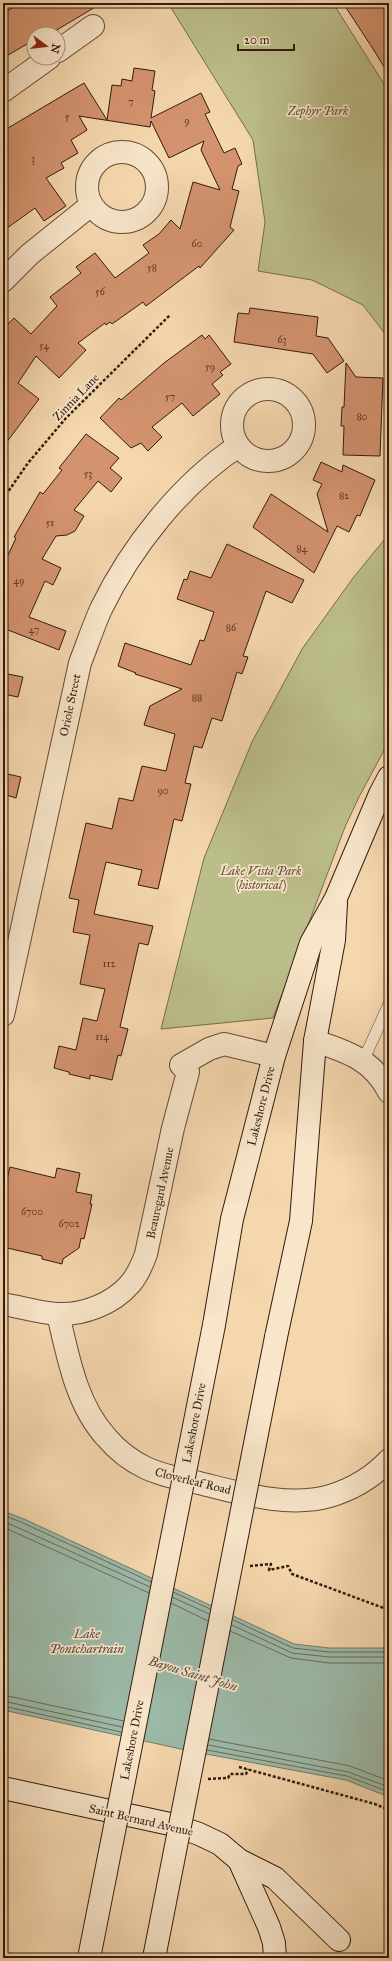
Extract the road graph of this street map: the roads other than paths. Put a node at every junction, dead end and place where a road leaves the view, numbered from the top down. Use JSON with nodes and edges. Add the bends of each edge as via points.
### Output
{"nodes":[{"id":1,"x":93,"y":26,"type":"dead end"},
{"id":2,"x":66,"y":45,"type":"edge"},
{"id":3,"x":38,"y":66,"type":"edge"},
{"id":4,"x":3,"y":91,"type":"edge"},
{"id":5,"x":91,"y":205,"type":"dead end"},
{"id":6,"x":3,"y":281,"type":"edge"},
{"id":7,"x":238,"y":446,"type":"dead end"},
{"id":8,"x":389,"y":777,"type":"edge"},
{"id":9,"x":336,"y":898,"type":"junction"},
{"id":10,"x":389,"y":1004,"type":"edge"},
{"id":11,"x":3,"y":1015,"type":"edge"},
{"id":12,"x":315,"y":1041,"type":"junction"},
{"id":13,"x":274,"y":1056,"type":"junction"},
{"id":14,"x":363,"y":1061,"type":"junction"},
{"id":15,"x":389,"y":1092,"type":"edge"},
{"id":16,"x":3,"y":1304,"type":"edge"},
{"id":17,"x":58,"y":1314,"type":"junction"},
{"id":18,"x":389,"y":1460,"type":"edge"},
{"id":19,"x":3,"y":1788,"type":"edge"},
{"id":20,"x":239,"y":1860,"type":"junction"},
{"id":21,"x":338,"y":1940,"type":"dead end"},
{"id":22,"x":89,"y":1958,"type":"edge"},
{"id":23,"x":154,"y":1958,"type":"edge"},
{"id":24,"x":275,"y":1958,"type":"edge"}],
"edges":[{"from":1,"to":2,"type":"street"},
{"from":3,"to":4,"type":"street"},
{"from":5,"to":6,"type":"street","via":[[30,254]]},
{"from":7,"to":11,"type":"street","name":"Oriole Street","via":[[209,467],[185,490],[147,535],[123,568],[101,610],[80,663]]},
{"from":8,"to":9,"type":"street","name":"Lakeshore Drive"},
{"from":9,"to":12,"type":"street","name":"Lakeshore Drive","via":[[334,940]]},
{"from":9,"to":13,"type":"street","name":"Lakeshore Drive","via":[[311,944]]},
{"from":10,"to":14,"type":"lane"},
{"from":12,"to":14,"type":"street","via":[[341,1049]]},
{"from":12,"to":23,"type":"street","name":"Lakeshore Drive","bridge":true,"via":[[301,1221]]},
{"from":13,"to":17,"type":"street","name":"Beauregard Avenue","via":[[224,1044],[209,1049],[181,1066],[188,1072],[173,1128],[151,1236],[138,1274],[130,1285],[105,1303],[87,1311]]},
{"from":13,"to":22,"type":"street","name":"Lakeshore Drive","bridge":true,"via":[[232,1219],[214,1325]]},
{"from":14,"to":15,"type":"street","via":[[383,1080]]},
{"from":16,"to":17,"type":"street","name":"Beauregard Avenue"},
{"from":17,"to":18,"type":"street","name":"Cloverleaf Road","via":[[71,1369],[94,1422],[114,1446],[131,1460],[147,1468],[227,1490],[268,1498],[298,1499],[329,1496],[348,1490],[379,1470]]},
{"from":19,"to":20,"type":"street","name":"Saint Bernard Avenue","via":[[170,1824],[220,1844]]},
{"from":20,"to":21,"type":"street","via":[[275,1878]]},
{"from":20,"to":24,"type":"street","name":"Saint Bernard Avenue","via":[[269,1927]]}]}
